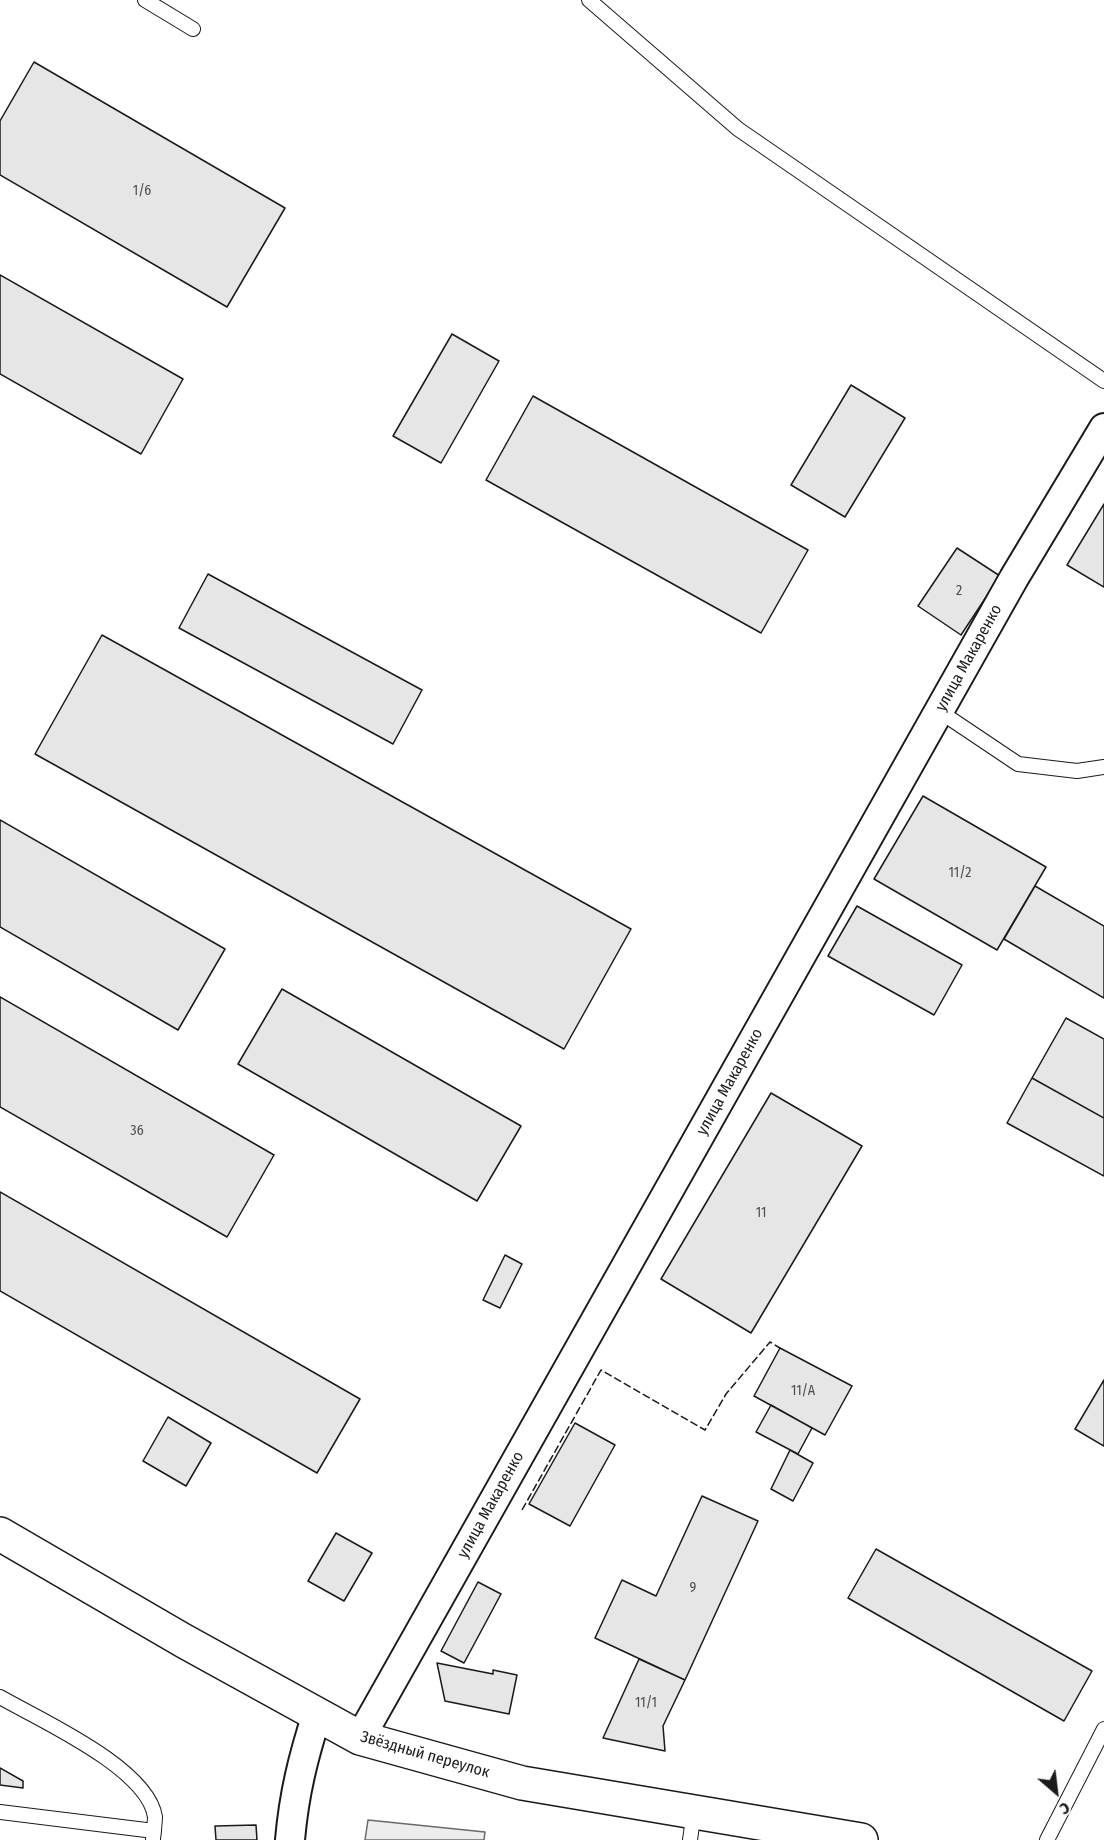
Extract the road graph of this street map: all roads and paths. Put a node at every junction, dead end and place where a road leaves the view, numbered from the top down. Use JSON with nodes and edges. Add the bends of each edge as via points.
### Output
{"nodes":[{"id":1,"x":145,"y":0,"type":"edge"},
{"id":2,"x":590,"y":0,"type":"edge"},
{"id":3,"x":193,"y":29,"type":"dead end"},
{"id":4,"x":1104,"y":381,"type":"edge"},
{"id":5,"x":1104,"y":428,"type":"edge"},
{"id":6,"x":939,"y":711,"type":"junction"},
{"id":7,"x":1104,"y":767,"type":"edge"},
{"id":8,"x":0,"y":1534,"type":"edge"},
{"id":9,"x":0,"y":1697,"type":"edge"},
{"id":10,"x":316,"y":1714,"type":"junction"},
{"id":11,"x":1104,"y":1729,"type":"edge"},
{"id":12,"x":360,"y":1738,"type":"junction"},
{"id":13,"x":0,"y":1812,"type":"edge"},
{"id":14,"x":692,"y":1825,"type":"edge"},
{"id":15,"x":153,"y":1836,"type":"edge"},
{"id":16,"x":290,"y":1840,"type":"edge"},
{"id":17,"x":861,"y":1840,"type":"edge"},
{"id":18,"x":1047,"y":1840,"type":"edge"}],
"edges":[{"from":1,"to":3,"type":"lane"},
{"from":2,"to":4,"type":"lane","via":[[738,129]]},
{"from":5,"to":6,"type":"street","name":"улица Макаренко"},
{"from":6,"to":7,"type":"lane","via":[[1018,764],[1077,771]]},
{"from":6,"to":12,"type":"street","name":"улица Макаренко"},
{"from":8,"to":10,"type":"street","name":"Звёздный переулок"},
{"from":9,"to":15,"type":"lane","via":[[104,1756],[134,1781],[148,1799],[155,1817]]},
{"from":10,"to":12,"type":"street","name":"Звёздный переулок"},
{"from":10,"to":16,"type":"street","via":[[299,1771]]},
{"from":11,"to":18,"type":"lane"},
{"from":12,"to":14,"type":"street","name":"Звёздный переулок"},
{"from":13,"to":15,"type":"lane"},
{"from":14,"to":17,"type":"street","name":"Звёздный переулок"}]}
